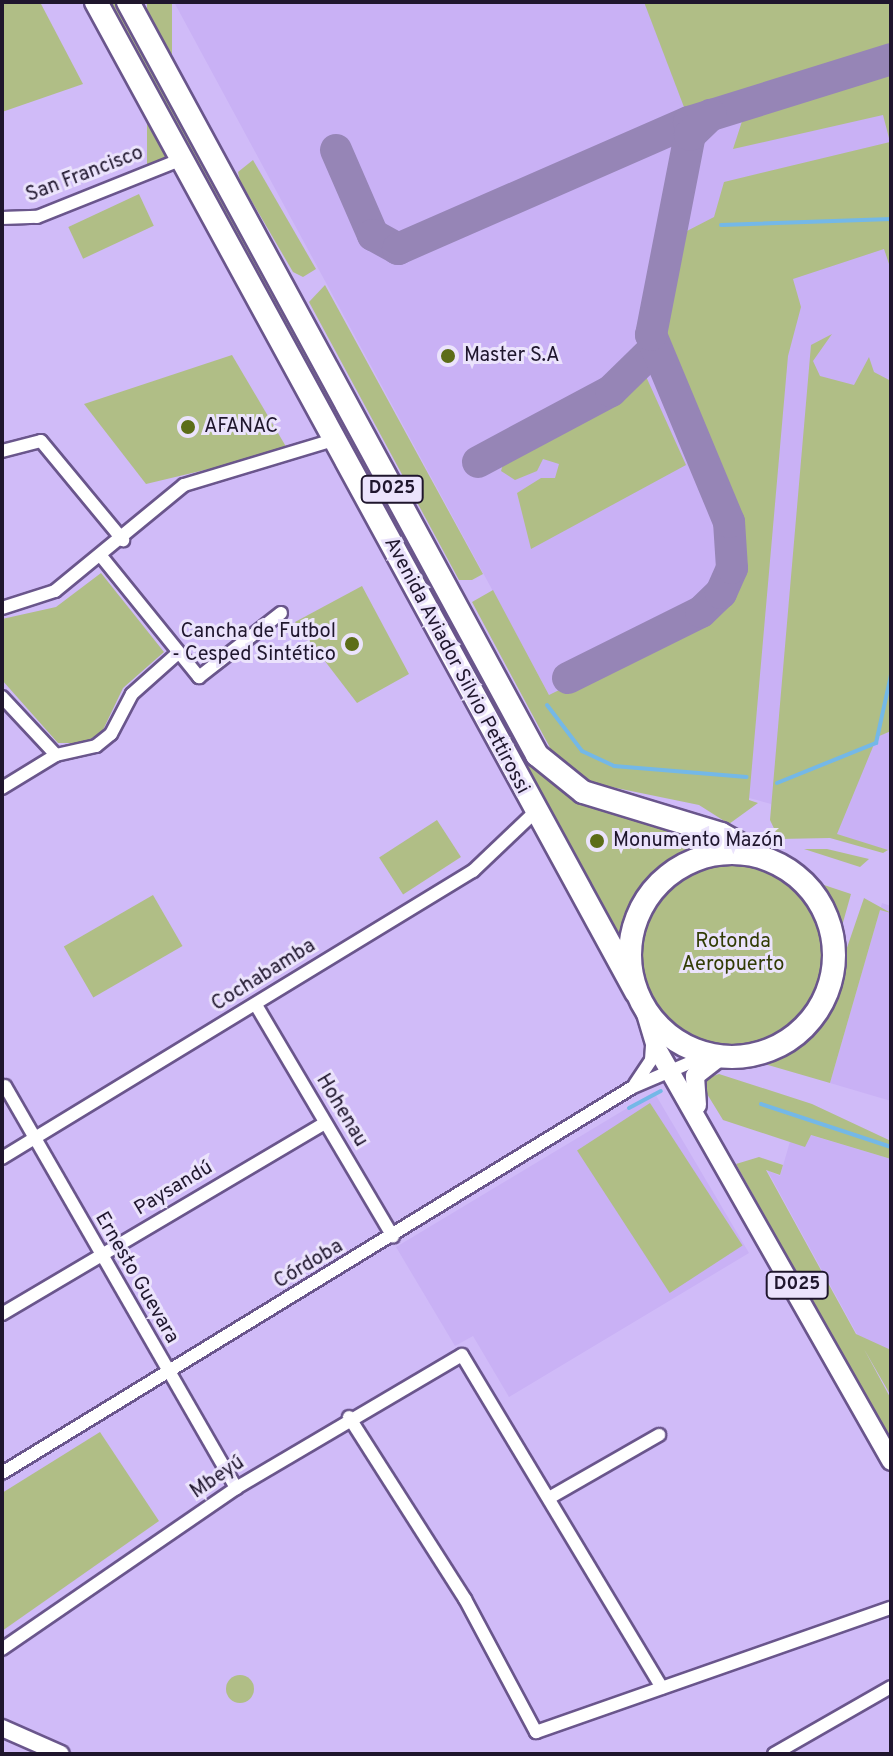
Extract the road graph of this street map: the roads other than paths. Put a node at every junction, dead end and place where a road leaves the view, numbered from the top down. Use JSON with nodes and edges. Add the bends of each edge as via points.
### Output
{"nodes":[{"id":1,"x":96,"y":2,"type":"edge"},
{"id":2,"x":128,"y":2,"type":"edge"},
{"id":3,"x":182,"y":159,"type":"junction"},
{"id":4,"x":2,"y":218,"type":"edge"},
{"id":5,"x":333,"y":440,"type":"junction"},
{"id":6,"x":2,"y":451,"type":"edge"},
{"id":7,"x":123,"y":540,"type":"junction"},
{"id":8,"x":101,"y":556,"type":"junction"},
{"id":9,"x":2,"y":608,"type":"edge"},
{"id":10,"x":281,"y":613,"type":"dead end"},
{"id":11,"x":178,"y":653,"type":"junction"},
{"id":12,"x":2,"y":697,"type":"edge"},
{"id":13,"x":56,"y":755,"type":"junction"},
{"id":14,"x":2,"y":788,"type":"edge"},
{"id":15,"x":535,"y":812,"type":"junction"},
{"id":16,"x":761,"y":856,"type":"junction"},
{"id":17,"x":640,"y":1000,"type":"junction"},
{"id":18,"x":256,"y":1005,"type":"junction"},
{"id":19,"x":651,"y":1037,"type":"junction"},
{"id":20,"x":716,"y":1055,"type":"junction"},
{"id":21,"x":669,"y":1070,"type":"junction"},
{"id":22,"x":5,"y":1086,"type":"dead end"},
{"id":23,"x":633,"y":1087,"type":"junction"},
{"id":24,"x":699,"y":1112,"type":"junction"},
{"id":25,"x":325,"y":1123,"type":"junction"},
{"id":26,"x":34,"y":1139,"type":"junction"},
{"id":27,"x":2,"y":1158,"type":"edge"},
{"id":28,"x":393,"y":1237,"type":"junction"},
{"id":29,"x":100,"y":1256,"type":"junction"},
{"id":30,"x":2,"y":1314,"type":"edge"},
{"id":31,"x":168,"y":1372,"type":"junction"},
{"id":32,"x":349,"y":1417,"type":"junction"},
{"id":33,"x":659,"y":1435,"type":"dead end"},
{"id":34,"x":891,"y":1461,"type":"edge"},
{"id":35,"x":2,"y":1473,"type":"edge"},
{"id":36,"x":236,"y":1488,"type":"junction"},
{"id":37,"x":549,"y":1498,"type":"junction"},
{"id":38,"x":891,"y":1608,"type":"edge"},
{"id":39,"x":2,"y":1649,"type":"edge"},
{"id":40,"x":891,"y":1687,"type":"edge"},
{"id":41,"x":662,"y":1688,"type":"junction"},
{"id":42,"x":2,"y":1728,"type":"edge"},
{"id":43,"x":61,"y":1754,"type":"edge"},
{"id":44,"x":774,"y":1754,"type":"edge"}],
"edges":[{"from":1,"to":3,"type":"highway","name":"Avenida Aviador Silvio Pettirossi","number":"D025"},
{"from":2,"to":16,"type":"highway","name":"Avenida Aviador Silvio Pettirossi","number":"D025","via":[[537,755],[583,792],[721,834]]},
{"from":3,"to":4,"type":"street","name":"San Francisco","via":[[37,217]]},
{"from":3,"to":5,"type":"highway","name":"Avenida Aviador Silvio Pettirossi","number":"D025"},
{"from":5,"to":7,"type":"street","via":[[184,485]]},
{"from":5,"to":15,"type":"highway","name":"Avenida Aviador Silvio Pettirossi","number":"D025"},
{"from":6,"to":7,"type":"street","via":[[41,441]]},
{"from":7,"to":8,"type":"street"},
{"from":8,"to":9,"type":"street","via":[[48,596]]},
{"from":8,"to":11,"type":"street"},
{"from":10,"to":11,"type":"street","via":[[206,675],[193,672]]},
{"from":11,"to":13,"type":"street","via":[[132,694],[111,734],[83,751]]},
{"from":12,"to":13,"type":"street"},
{"from":13,"to":14,"type":"street"},
{"from":15,"to":17,"type":"highway","name":"Avenida Aviador Silvio Pettirossi","number":"D025"},
{"from":15,"to":18,"type":"street","name":"Cochabamba","via":[[473,871]]},
{"from":16,"to":17,"type":"highway","number":"D025","via":[[708,855],[661,881],[633,927]]},
{"from":16,"to":20,"type":"highway","number":"D025","via":[[793,873],[823,908],[832,976],[811,1019],[793,1036],[749,1055]]},
{"from":17,"to":19,"type":"main road","name":"Avenida Aviador Silvio Pettirossi","number":"D025"},
{"from":17,"to":20,"type":"highway","number":"D025","via":[[675,1040]]},
{"from":18,"to":25,"type":"street","name":"Hohenau"},
{"from":18,"to":26,"type":"street","name":"Cochabamba"},
{"from":19,"to":21,"type":"main road","name":"Avenida Aviador Silvio Pettirossi","number":"D025"},
{"from":19,"to":23,"type":"street","via":[[651,1060]]},
{"from":20,"to":21,"type":"street","name":"Córdoba"},
{"from":20,"to":24,"type":"main road","name":"Avenida Aviador Silvio Pettirossi","number":"D025","via":[[695,1076]]},
{"from":21,"to":23,"type":"street","name":"Córdoba"},
{"from":21,"to":24,"type":"main road","name":"Avenida Aviador Silvio Pettirossi","number":"D025"},
{"from":22,"to":26,"type":"street","name":"Ernesto Guevara"},
{"from":23,"to":28,"type":"street","name":"Córdoba"},
{"from":24,"to":34,"type":"main road","name":"Avenida Aviador Silvio Pettirossi","number":"D025"},
{"from":25,"to":28,"type":"street","name":"Hohenau"},
{"from":25,"to":29,"type":"street","name":"Paysandú"},
{"from":26,"to":27,"type":"street","name":"Cochabamba"},
{"from":26,"to":29,"type":"street","name":"Ernesto Guevara"},
{"from":28,"to":31,"type":"street","name":"Córdoba"},
{"from":29,"to":30,"type":"street","name":"Paysandú"},
{"from":29,"to":31,"type":"street","name":"Ernesto Guevara"},
{"from":31,"to":35,"type":"street","name":"Córdoba"},
{"from":31,"to":36,"type":"street","name":"Ernesto Guevara"},
{"from":32,"to":36,"type":"street","name":"Mbeyú"},
{"from":32,"to":37,"type":"street","name":"Mbeyú","via":[[465,1356]]},
{"from":32,"to":41,"type":"street","via":[[465,1599],[534,1731]]},
{"from":33,"to":37,"type":"street"},
{"from":36,"to":39,"type":"street","name":"Mbeyú"},
{"from":37,"to":41,"type":"street"},
{"from":38,"to":41,"type":"street"},
{"from":40,"to":44,"type":"street"},
{"from":42,"to":43,"type":"main road"}]}
